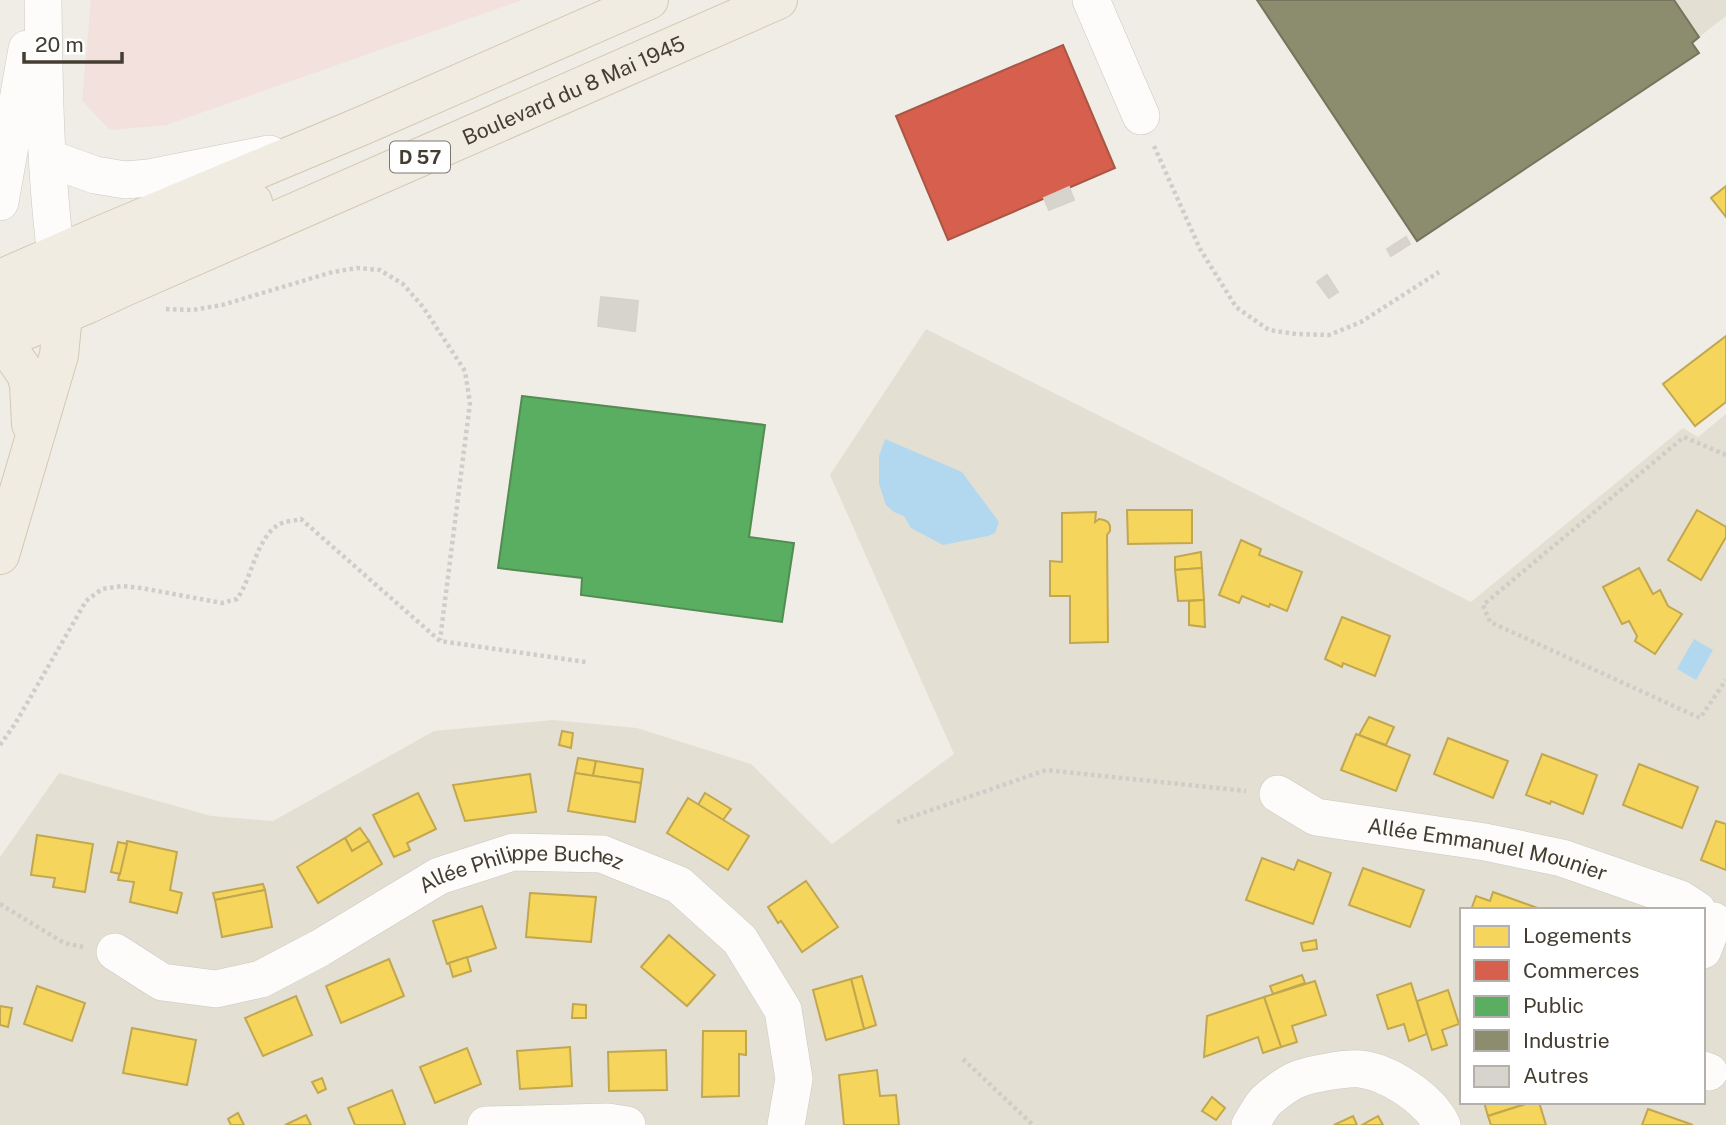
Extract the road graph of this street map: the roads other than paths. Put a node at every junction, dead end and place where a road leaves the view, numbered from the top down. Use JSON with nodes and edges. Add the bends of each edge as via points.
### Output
{"nodes":[{"id":1,"x":36,"y":0,"type":"edge"},
{"id":2,"x":43,"y":0,"type":"edge"},
{"id":3,"x":649,"y":0,"type":"edge"},
{"id":4,"x":778,"y":0,"type":"edge"},
{"id":5,"x":1091,"y":0,"type":"edge"},
{"id":6,"x":1140,"y":116,"type":"road end"},
{"id":7,"x":363,"y":125,"type":"junction"},
{"id":8,"x":313,"y":146,"type":"junction"},
{"id":9,"x":48,"y":158,"type":"junction"},
{"id":10,"x":0,"y":202,"type":"edge"},
{"id":11,"x":0,"y":279,"type":"edge"},
{"id":12,"x":67,"y":289,"type":"junction"},
{"id":13,"x":0,"y":332,"type":"edge"},
{"id":14,"x":32,"y":447,"type":"junction"},
{"id":15,"x":0,"y":555,"type":"edge"},
{"id":16,"x":1278,"y":794,"type":"road end"},
{"id":17,"x":1690,"y":908,"type":"edge"},
{"id":18,"x":115,"y":952,"type":"road end"},
{"id":19,"x":486,"y":1125,"type":"edge"},
{"id":20,"x":627,"y":1125,"type":"edge"},
{"id":21,"x":786,"y":1125,"type":"edge"},
{"id":22,"x":1250,"y":1125,"type":"edge"},
{"id":23,"x":1442,"y":1125,"type":"edge"}],
"edges":[{"from":1,"to":10,"type":"street"},
{"from":2,"to":9,"type":"street"},
{"from":3,"to":7,"type":"main road","name":"Boulevard du 8 Mai 1945","number":"D 57"},
{"from":4,"to":12,"type":"main road","name":"Boulevard du 8 Mai 1945","number":"D 57","via":[[135,282]]},
{"from":5,"to":6,"type":"street"},
{"from":7,"to":8,"type":"main road","name":"Boulevard du 8 Mai 1945","number":"D 57"},
{"from":7,"to":12,"type":"main road","via":[[326,171]]},
{"from":8,"to":9,"type":"street","via":[[125,180]]},
{"from":8,"to":12,"type":"main road","name":"Boulevard du 8 Mai 1945","number":"D 57"},
{"from":9,"to":12,"type":"street","via":[[50,215]]},
{"from":11,"to":12,"type":"main road","name":"Boulevard du 8 Mai 1945","number":"D 57"},
{"from":12,"to":13,"type":"main road","name":"Boulevard du 8 Mai 1945","number":"D 57"},
{"from":12,"to":14,"type":"main road","via":[[59,355]]},
{"from":13,"to":14,"type":"main road","via":[[26,374]]},
{"from":14,"to":15,"type":"main road"},
{"from":16,"to":17,"type":"street","name":"Allée Emmanuel Mounier","via":[[1316,817],[1562,858],[1680,899]]},
{"from":18,"to":21,"type":"street","name":"Allée Philippe Buchez","via":[[162,982],[216,989],[261,979],[439,876],[513,852],[602,854],[679,885],[740,940],[783,1010],[794,1079]]},
{"from":19,"to":20,"type":"street"},
{"from":22,"to":23,"type":"street","via":[[1265,1102],[1295,1080],[1359,1069],[1386,1076],[1417,1096]]}]}
